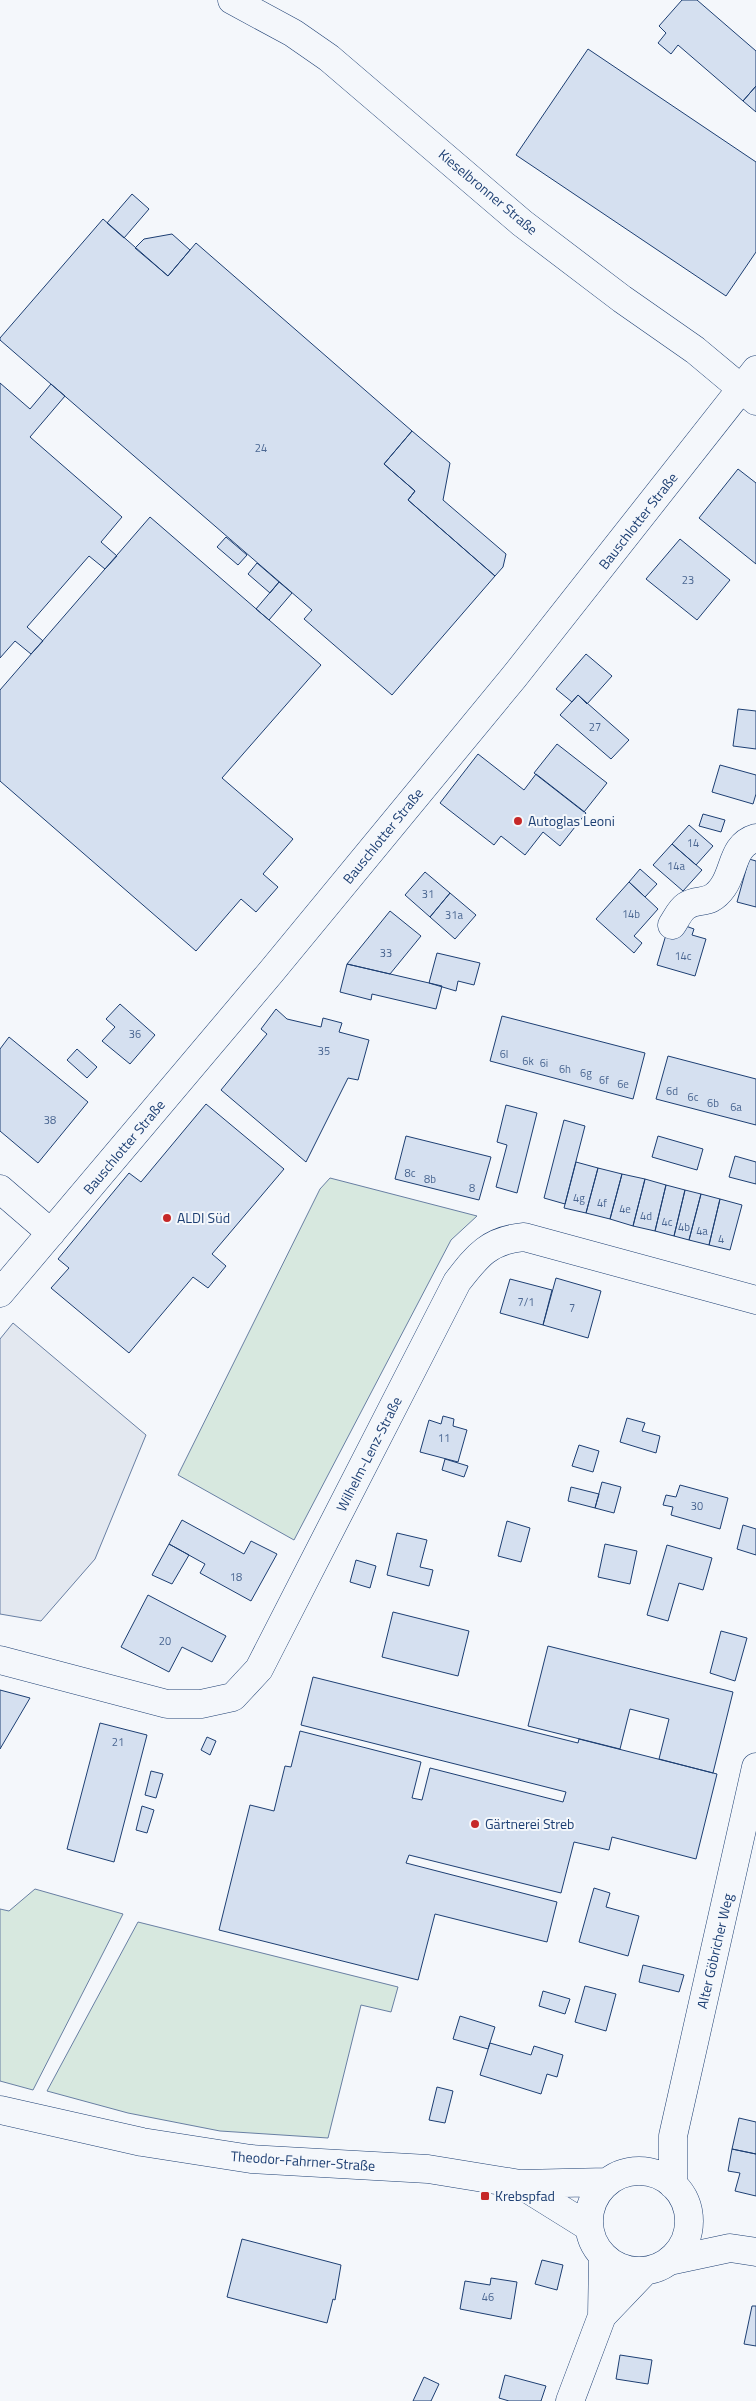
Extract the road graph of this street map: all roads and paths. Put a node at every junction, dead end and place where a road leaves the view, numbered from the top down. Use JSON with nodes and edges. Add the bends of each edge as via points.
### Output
{"nodes":[{"id":1,"x":232,"y":0,"type":"edge"},
{"id":2,"x":751,"y":387,"type":"edge"},
{"id":3,"x":756,"y":838,"type":"edge"},
{"id":4,"x":672,"y":925,"type":"dead end"},
{"id":5,"x":0,"y":1189,"type":"edge"},
{"id":6,"x":51,"y":1233,"type":"junction"},
{"id":7,"x":0,"y":1293,"type":"edge"},
{"id":8,"x":756,"y":1300,"type":"edge"},
{"id":9,"x":0,"y":1660,"type":"edge"},
{"id":10,"x":756,"y":1767,"type":"edge"},
{"id":11,"x":0,"y":2110,"type":"edge"},
{"id":12,"x":673,"y":2136,"type":"junction"},
{"id":13,"x":645,"y":2171,"type":"junction"},
{"id":14,"x":607,"y":2182,"type":"junction"},
{"id":15,"x":520,"y":2184,"type":"junction"},
{"id":16,"x":673,"y":2184,"type":"junction"},
{"id":17,"x":689,"y":2218,"type":"junction"},
{"id":18,"x":589,"y":2227,"type":"junction"},
{"id":19,"x":743,"y":2250,"type":"edge"},
{"id":20,"x":603,"y":2256,"type":"junction"},
{"id":21,"x":657,"y":2266,"type":"junction"},
{"id":22,"x":602,"y":2316,"type":"junction"},
{"id":23,"x":570,"y":2401,"type":"edge"}],
"edges":[{"from":1,"to":2,"type":"street","name":"Kieselbronner Straße","via":[[293,33],[330,58],[522,223],[622,299]]},
{"from":2,"to":6,"type":"street","name":"Bauschlotter Straße","via":[[272,972]]},
{"from":3,"to":4,"type":"street","via":[[741,847],[721,890],[707,902],[682,909]]},
{"from":5,"to":6,"type":"street"},
{"from":6,"to":7,"type":"street","name":"Bauschlotter Straße"},
{"from":8,"to":9,"type":"street","name":"Wilhelm-Lenz-Straße","via":[[549,1242],[524,1237],[507,1238],[494,1244],[480,1253],[457,1282],[259,1669],[233,1696],[201,1704],[167,1704]]},
{"from":10,"to":12,"type":"street","name":"Alter Göbricher Weg"},
{"from":11,"to":15,"type":"street","name":"Theodor-Fahrner-Straße","via":[[142,2142],[251,2159],[428,2169]]},
{"from":12,"to":13,"type":"street","name":"Alter Göbricher Weg"},
{"from":12,"to":16,"type":"street","name":"Alter Göbricher Weg"},
{"from":13,"to":14,"type":"street","via":[[623,2173]]},
{"from":13,"to":16,"type":"street"},
{"from":14,"to":15,"type":"street","name":"Theodor-Fahrner-Straße"},
{"from":14,"to":18,"type":"street","via":[[591,2204]]},
{"from":15,"to":18,"type":"street","name":"Theodor-Fahrner-Straße"},
{"from":16,"to":17,"type":"street","via":[[683,2197]]},
{"from":17,"to":19,"type":"street"},
{"from":17,"to":21,"type":"street","via":[[682,2246]]},
{"from":18,"to":20,"type":"street","via":[[592,2240]]},
{"from":19,"to":21,"type":"street"},
{"from":20,"to":21,"type":"street","via":[[630,2271]]},
{"from":20,"to":22,"type":"street"},
{"from":21,"to":22,"type":"street"},
{"from":22,"to":23,"type":"street"}]}
